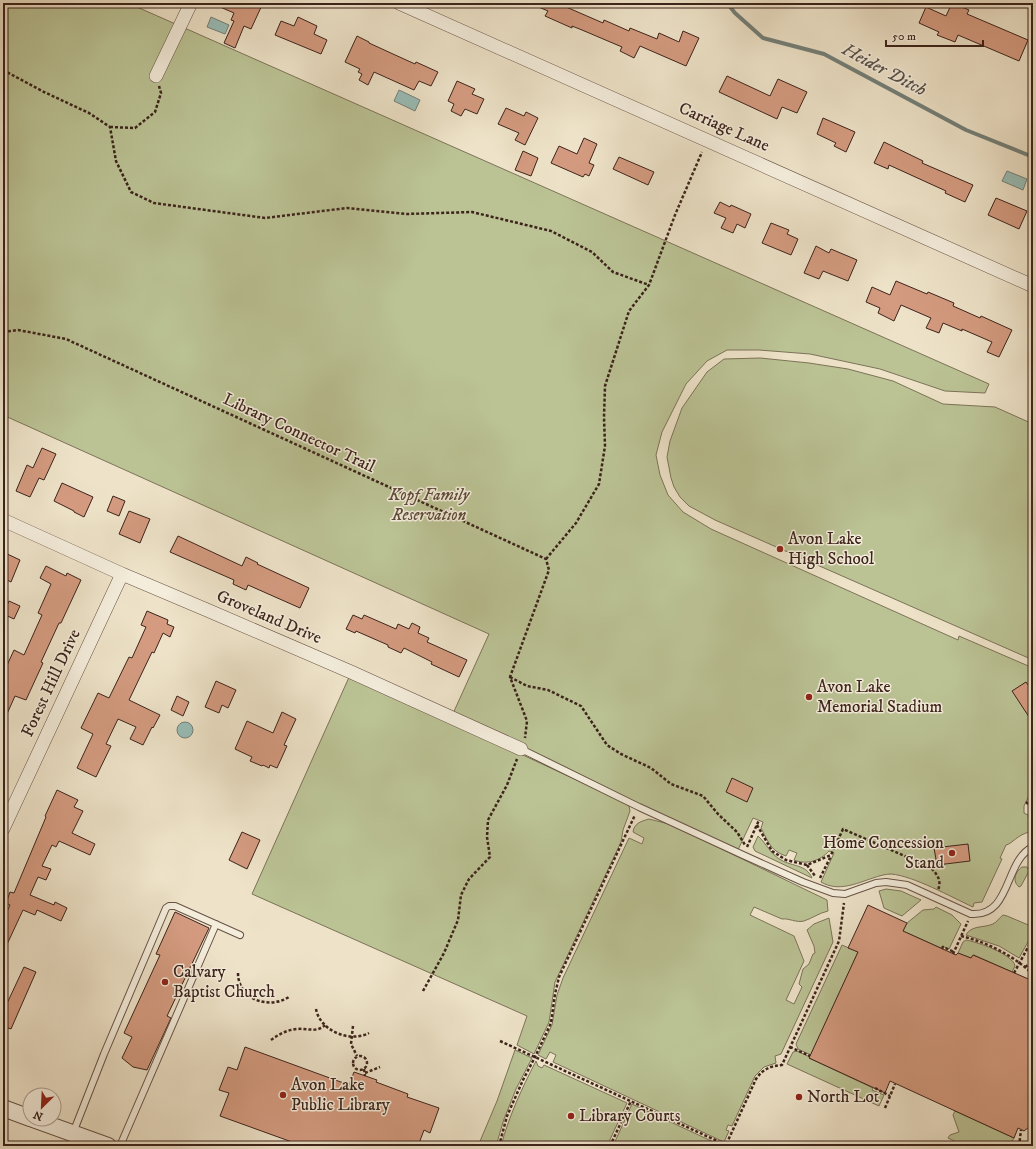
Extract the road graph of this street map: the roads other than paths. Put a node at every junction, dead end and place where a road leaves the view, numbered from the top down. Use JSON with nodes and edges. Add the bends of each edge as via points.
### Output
{"nodes":[{"id":1,"x":190,"y":3,"type":"edge"},
{"id":2,"x":399,"y":3,"type":"edge"},
{"id":3,"x":156,"y":76,"type":"road end"},
{"id":4,"x":1033,"y":286,"type":"edge"},
{"id":5,"x":3,"y":520,"type":"edge"},
{"id":6,"x":122,"y":574,"type":"junction"},
{"id":7,"x":521,"y":748,"type":"joint"},
{"id":8,"x":3,"y":829,"type":"edge"},
{"id":9,"x":1033,"y":847,"type":"edge"},
{"id":10,"x":216,"y":924,"type":"junction"},
{"id":11,"x":240,"y":935,"type":"dead end"},
{"id":12,"x":3,"y":1108,"type":"edge"},
{"id":13,"x":22,"y":1115,"type":"edge"},
{"id":14,"x":54,"y":1127,"type":"edge"},
{"id":15,"x":73,"y":1134,"type":"junction"},
{"id":16,"x":108,"y":1146,"type":"edge"},
{"id":17,"x":120,"y":1146,"type":"edge"}],
"edges":[{"from":1,"to":3,"type":"street"},
{"from":2,"to":4,"type":"street","name":"Carriage Lane"},
{"from":5,"to":6,"type":"street","name":"Groveland Drive"},
{"from":6,"to":7,"type":"street","name":"Groveland Drive"},
{"from":6,"to":8,"type":"street","name":"Forest Hill Drive"},
{"from":7,"to":9,"type":"lane","via":[[639,807],[803,882],[833,893],[845,894],[876,883],[907,885],[978,915],[995,906],[1019,860],[1025,851]]},
{"from":10,"to":11,"type":"lane"},
{"from":10,"to":15,"type":"lane","via":[[175,906],[166,908]]},
{"from":10,"to":17,"type":"lane"},
{"from":12,"to":13,"type":"street"},
{"from":14,"to":15,"type":"street"},
{"from":15,"to":16,"type":"street"}]}
